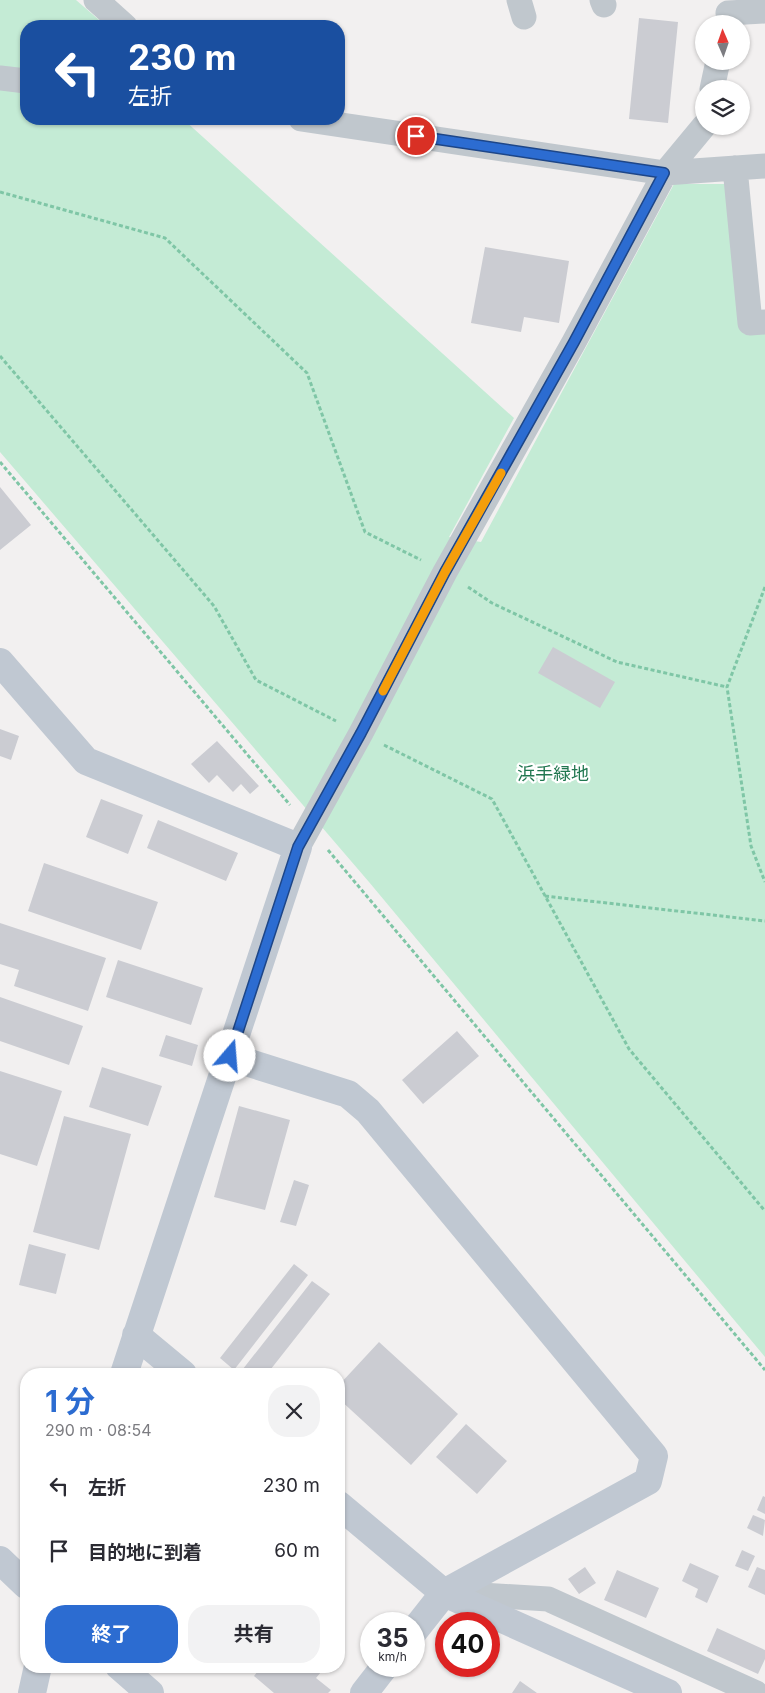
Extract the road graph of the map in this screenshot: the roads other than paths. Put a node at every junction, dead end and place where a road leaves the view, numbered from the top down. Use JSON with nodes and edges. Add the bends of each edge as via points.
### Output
{"nodes":[{"id":1,"x":96,"y":0,"type":"edge"},
{"id":2,"x":765,"y":11,"type":"edge"},
{"id":3,"x":727,"y":12,"type":"edge"},
{"id":4,"x":118,"y":20,"type":"edge"},
{"id":5,"x":0,"y":78,"type":"edge"},
{"id":6,"x":20,"y":80,"type":"edge"},
{"id":7,"x":341,"y":125,"type":"edge"},
{"id":8,"x":696,"y":135,"type":"edge"},
{"id":9,"x":765,"y":166,"type":"edge"},
{"id":10,"x":735,"y":168,"type":"junction"},
{"id":11,"x":664,"y":173,"type":"junction"},
{"id":12,"x":765,"y":322,"type":"edge"},
{"id":13,"x":0,"y":662,"type":"edge"},
{"id":14,"x":304,"y":837,"type":"junction"},
{"id":15,"x":230,"y":1056,"type":"junction"},
{"id":16,"x":136,"y":1334,"type":"junction"},
{"id":17,"x":126,"y":1368,"type":"edge"},
{"id":18,"x":176,"y":1368,"type":"edge"},
{"id":19,"x":345,"y":1510,"type":"edge"},
{"id":20,"x":0,"y":1560,"type":"edge"},
{"id":21,"x":20,"y":1579,"type":"edge"},
{"id":22,"x":444,"y":1593,"type":"junction"},
{"id":23,"x":425,"y":1617,"type":"edge"},
{"id":24,"x":36,"y":1673,"type":"edge"},
{"id":25,"x":127,"y":1673,"type":"edge"},
{"id":26,"x":376,"y":1677,"type":"edge"},
{"id":27,"x":32,"y":1693,"type":"edge"},
{"id":28,"x":150,"y":1693,"type":"edge"},
{"id":29,"x":364,"y":1693,"type":"edge"},
{"id":30,"x":668,"y":1693,"type":"edge"},
{"id":31,"x":756,"y":1693,"type":"edge"}],
"edges":[{"from":1,"to":4,"type":"street"},
{"from":2,"to":3,"type":"street"},
{"from":5,"to":6,"type":"street"},
{"from":7,"to":11,"type":"street"},
{"from":8,"to":11,"type":"street"},
{"from":9,"to":10,"type":"street"},
{"from":10,"to":11,"type":"street"},
{"from":10,"to":12,"type":"street","via":[[750,323]]},
{"from":11,"to":14,"type":"street"},
{"from":13,"to":14,"type":"street","via":[[86,761]]},
{"from":14,"to":15,"type":"street"},
{"from":15,"to":16,"type":"street"},
{"from":15,"to":22,"type":"street","via":[[348,1094],[368,1111],[654,1456],[648,1481]]},
{"from":16,"to":17,"type":"street"},
{"from":16,"to":18,"type":"street"},
{"from":19,"to":22,"type":"street"},
{"from":20,"to":21,"type":"street"},
{"from":22,"to":23,"type":"street"},
{"from":22,"to":30,"type":"street"},
{"from":22,"to":31,"type":"street","via":[[548,1599]]},
{"from":24,"to":27,"type":"street"},
{"from":25,"to":28,"type":"street"},
{"from":26,"to":29,"type":"street"}]}
